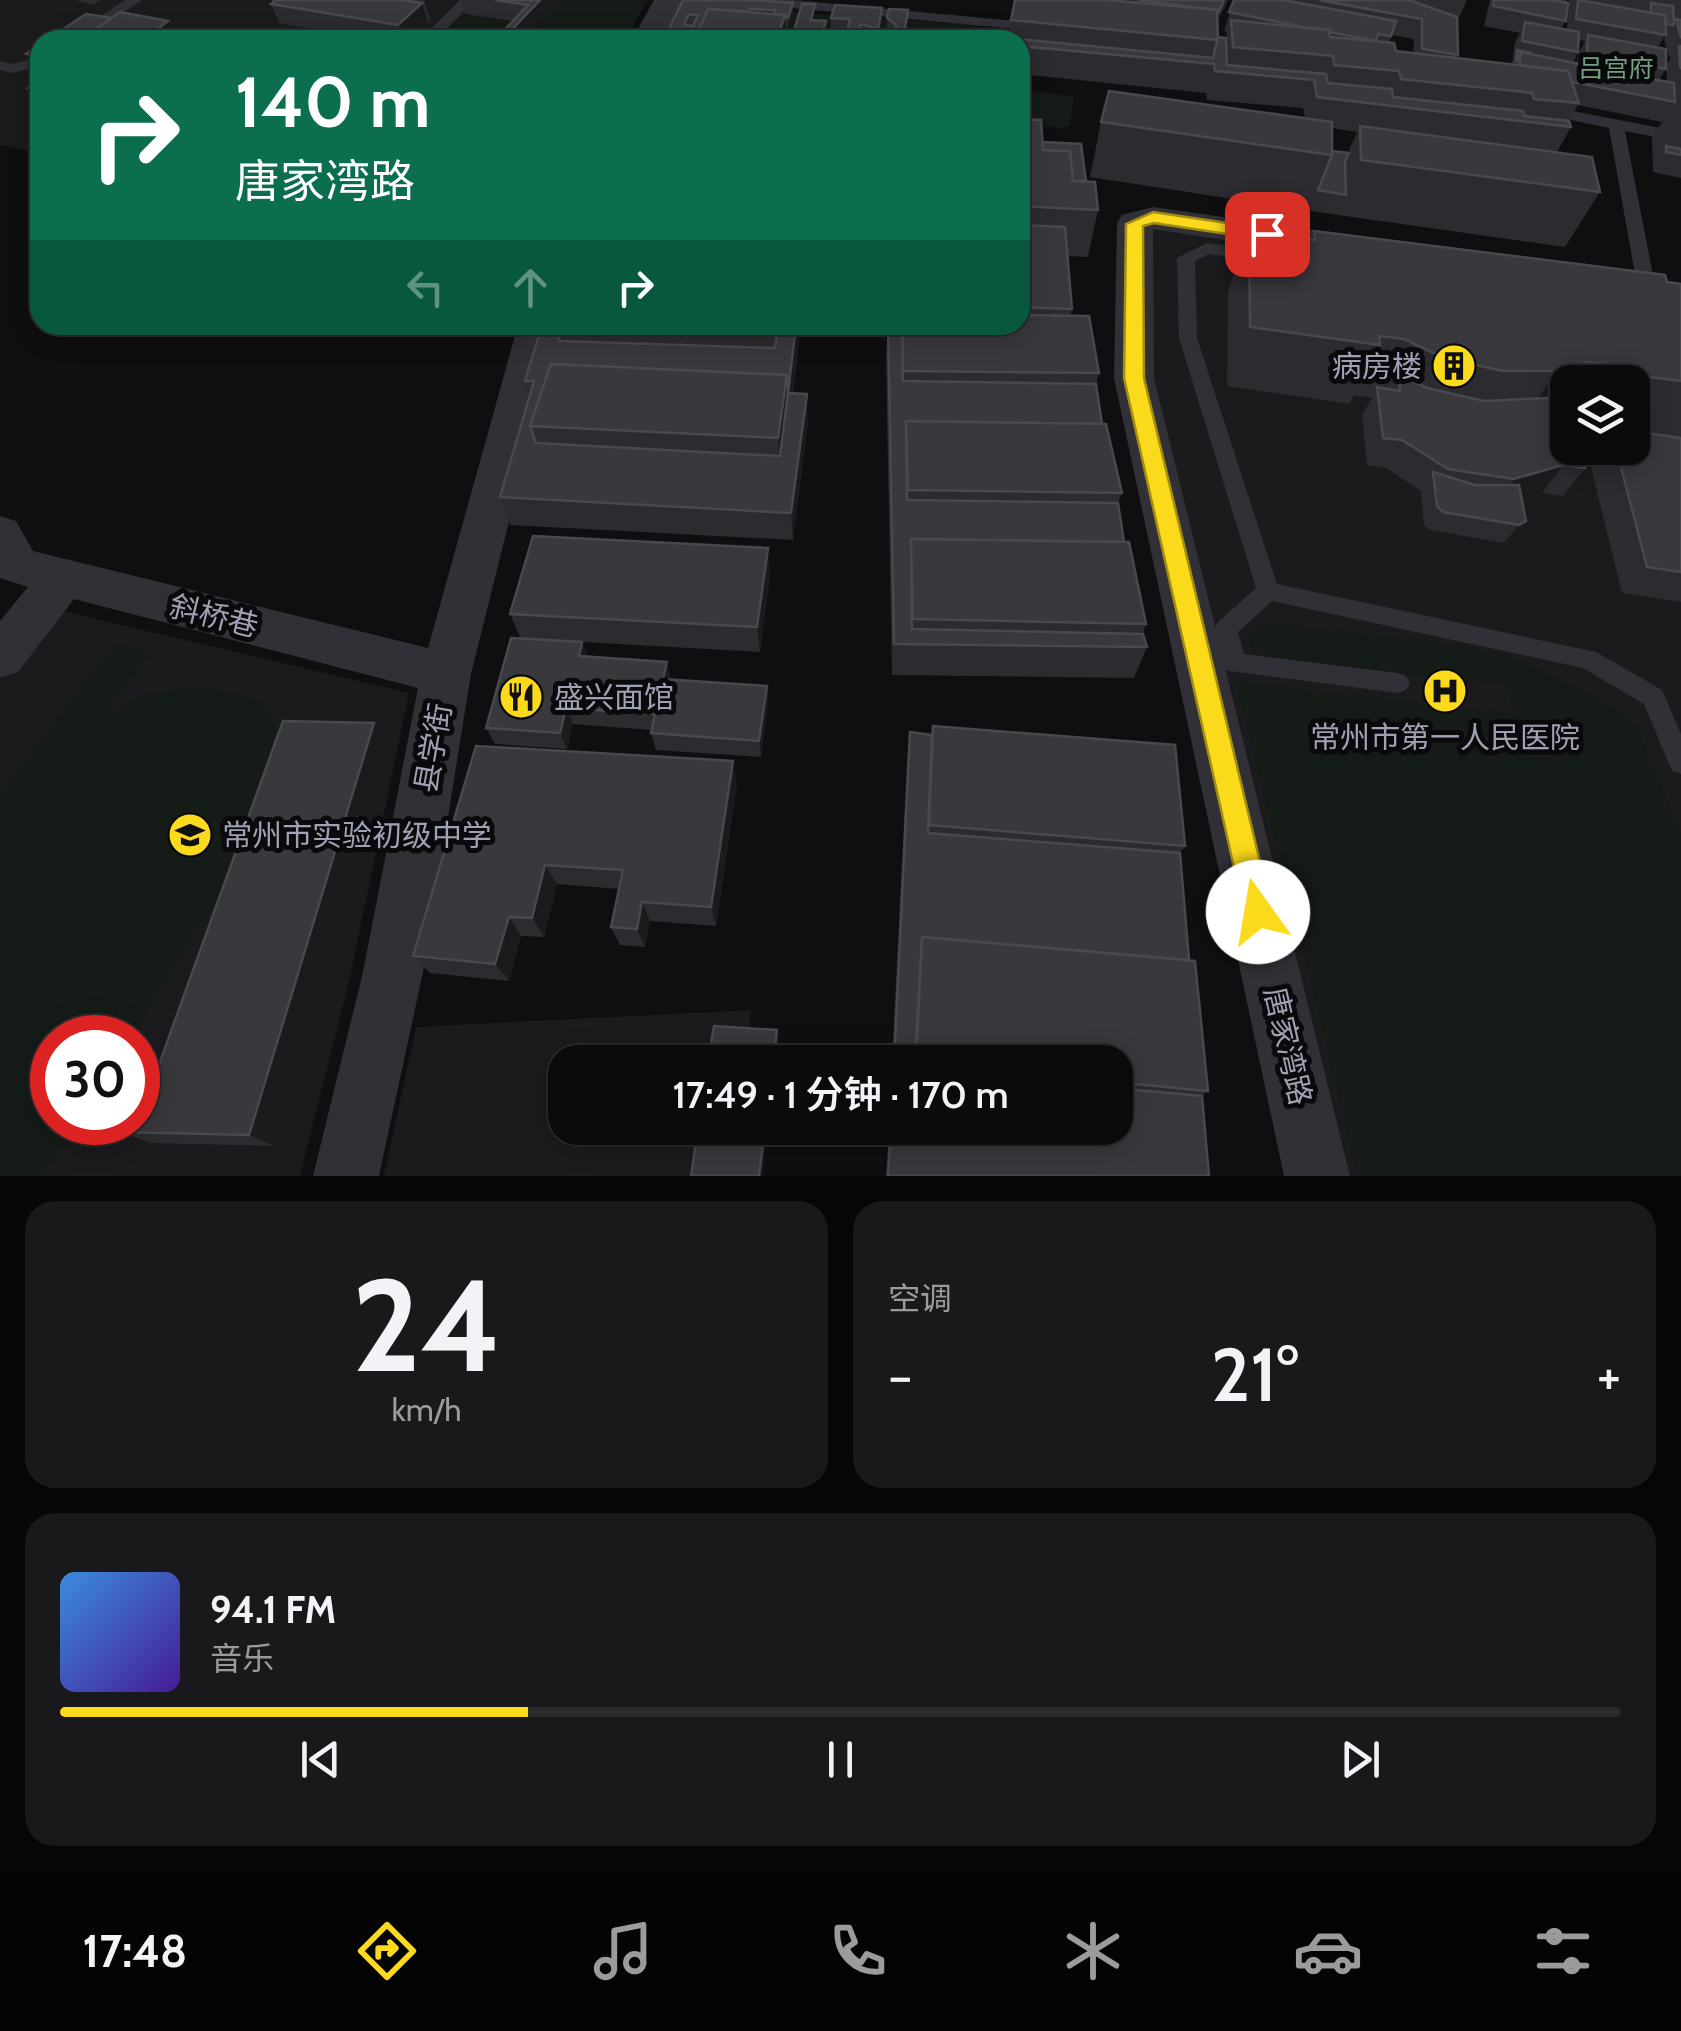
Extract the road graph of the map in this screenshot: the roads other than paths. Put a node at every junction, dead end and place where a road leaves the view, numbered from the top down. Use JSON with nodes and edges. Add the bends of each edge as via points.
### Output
{"nodes":[{"id":1,"x":135,"y":0,"type":"edge"},
{"id":2,"x":468,"y":0,"type":"edge"},
{"id":3,"x":669,"y":0,"type":"edge"},
{"id":4,"x":749,"y":0,"type":"edge"},
{"id":5,"x":88,"y":30,"type":"edge"},
{"id":6,"x":437,"y":30,"type":"edge"},
{"id":7,"x":652,"y":30,"type":"edge"},
{"id":8,"x":1060,"y":30,"type":"edge"},
{"id":9,"x":30,"y":63,"type":"edge"},
{"id":10,"x":0,"y":66,"type":"edge"},
{"id":11,"x":1525,"y":107,"type":"edge"},
{"id":12,"x":1616,"y":125,"type":"junction"},
{"id":13,"x":1681,"y":138,"type":"edge"},
{"id":14,"x":1358,"y":259,"type":"joint"},
{"id":15,"x":1645,"y":290,"type":"edge"},
{"id":16,"x":535,"y":335,"type":"edge"},
{"id":17,"x":0,"y":534,"type":"edge"},
{"id":18,"x":63,"y":578,"type":"junction"},
{"id":19,"x":1268,"y":591,"type":"junction"},
{"id":20,"x":0,"y":657,"type":"edge"},
{"id":21,"x":1217,"y":661,"type":"junction"},
{"id":22,"x":446,"y":674,"type":"junction"},
{"id":23,"x":1398,"y":684,"type":"dead end"},
{"id":24,"x":1679,"y":755,"type":"edge"},
{"id":25,"x":346,"y":1176,"type":"edge"},
{"id":26,"x":1316,"y":1176,"type":"edge"}],
"edges":[{"from":1,"to":5,"type":"lane"},
{"from":2,"to":6,"type":"lane"},
{"from":3,"to":7,"type":"street"},
{"from":4,"to":8,"type":"lane"},
{"from":9,"to":10,"type":"lane"},
{"from":11,"to":12,"type":"lane"},
{"from":12,"to":13,"type":"lane"},
{"from":12,"to":15,"type":"lane"},
{"from":14,"to":19,"type":"lane","via":[[1207,248],[1186,258],[1188,338]]},
{"from":14,"to":21,"type":"street","name":"唐家湾路","via":[[1153,218],[1135,224],[1134,378]]},
{"from":16,"to":22,"type":"street","name":"县学街"},
{"from":17,"to":18,"type":"street","name":"斜桥巷","via":[[16,566]]},
{"from":18,"to":20,"type":"street"},
{"from":18,"to":22,"type":"street","name":"斜桥巷"},
{"from":19,"to":21,"type":"lane","via":[[1226,629]]},
{"from":19,"to":24,"type":"lane","via":[[1588,659],[1653,697]]},
{"from":21,"to":23,"type":"lane"},
{"from":21,"to":26,"type":"street","name":"唐家湾路"},
{"from":22,"to":25,"type":"street","name":"县学街","via":[[393,972]]}]}
